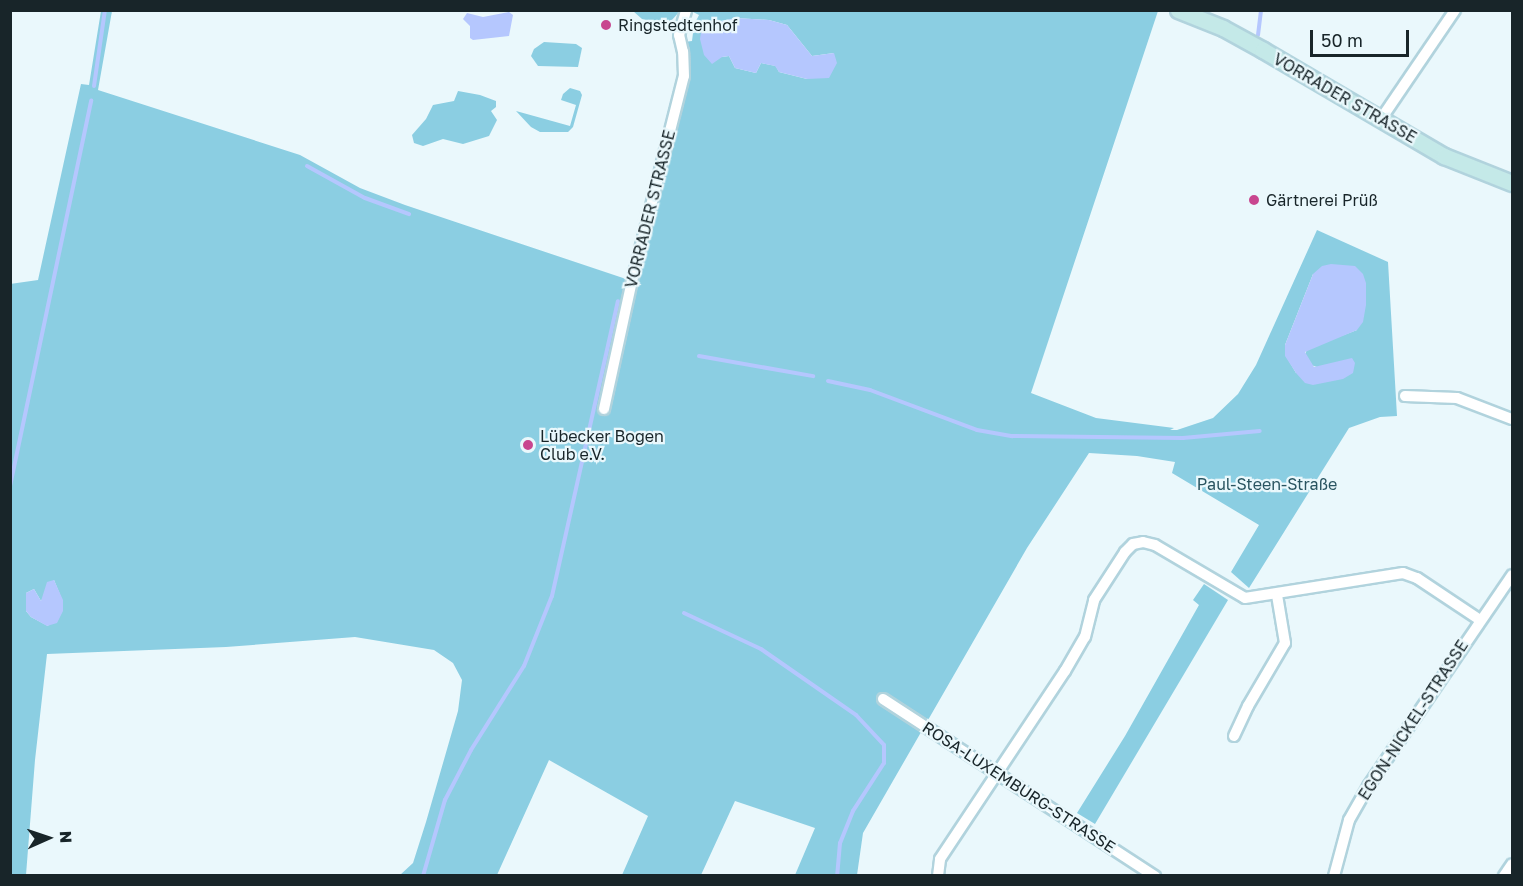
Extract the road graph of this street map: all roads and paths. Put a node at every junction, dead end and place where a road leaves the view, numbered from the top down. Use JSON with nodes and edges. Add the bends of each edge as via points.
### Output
{"nodes":[{"id":1,"x":686,"y":10,"type":"edge"},
{"id":2,"x":1178,"y":10,"type":"edge"},
{"id":3,"x":1455,"y":10,"type":"edge"},
{"id":4,"x":1382,"y":119,"type":"junction"},
{"id":5,"x":1512,"y":183,"type":"edge"},
{"id":6,"x":1405,"y":396,"type":"dead end"},
{"id":7,"x":604,"y":409,"type":"dead end"},
{"id":8,"x":1512,"y":419,"type":"edge"},
{"id":9,"x":1512,"y":575,"type":"edge"},
{"id":10,"x":1277,"y":595,"type":"junction"},
{"id":11,"x":1480,"y":620,"type":"junction"},
{"id":12,"x":883,"y":699,"type":"dead end"},
{"id":13,"x":1234,"y":736,"type":"dead end"},
{"id":14,"x":999,"y":772,"type":"junction"},
{"id":15,"x":1512,"y":864,"type":"edge"},
{"id":16,"x":938,"y":876,"type":"edge"},
{"id":17,"x":1155,"y":876,"type":"edge"},
{"id":18,"x":1334,"y":876,"type":"edge"},
{"id":19,"x":1504,"y":876,"type":"edge"}],
"edges":[{"from":1,"to":7,"type":"street","name":"VORRADER STRASSE","via":[[679,35],[684,76]]},
{"from":2,"to":4,"type":"street","name":"VORRADER STRASSE","via":[[1223,28]]},
{"from":3,"to":4,"type":"street"},
{"from":4,"to":5,"type":"street","name":"VORRADER STRASSE","via":[[1444,156]]},
{"from":6,"to":8,"type":"street","via":[[1457,398]]},
{"from":9,"to":11,"type":"street","name":"EGON-NICKEL-STRASSE"},
{"from":10,"to":11,"type":"street","via":[[1403,573],[1418,578]]},
{"from":10,"to":13,"type":"street","via":[[1285,643]]},
{"from":10,"to":14,"type":"street","via":[[1245,598],[1155,545],[1133,544],[1094,600],[1081,645]]},
{"from":11,"to":18,"type":"street","name":"EGON-NICKEL-STRASSE","via":[[1349,820]]},
{"from":12,"to":14,"type":"street","name":"ROSA-LUXEMBURG-STRASSE"},
{"from":14,"to":16,"type":"street","via":[[940,859]]},
{"from":14,"to":17,"type":"street","name":"ROSA-LUXEMBURG-STRASSE"},
{"from":15,"to":19,"type":"street"}]}
